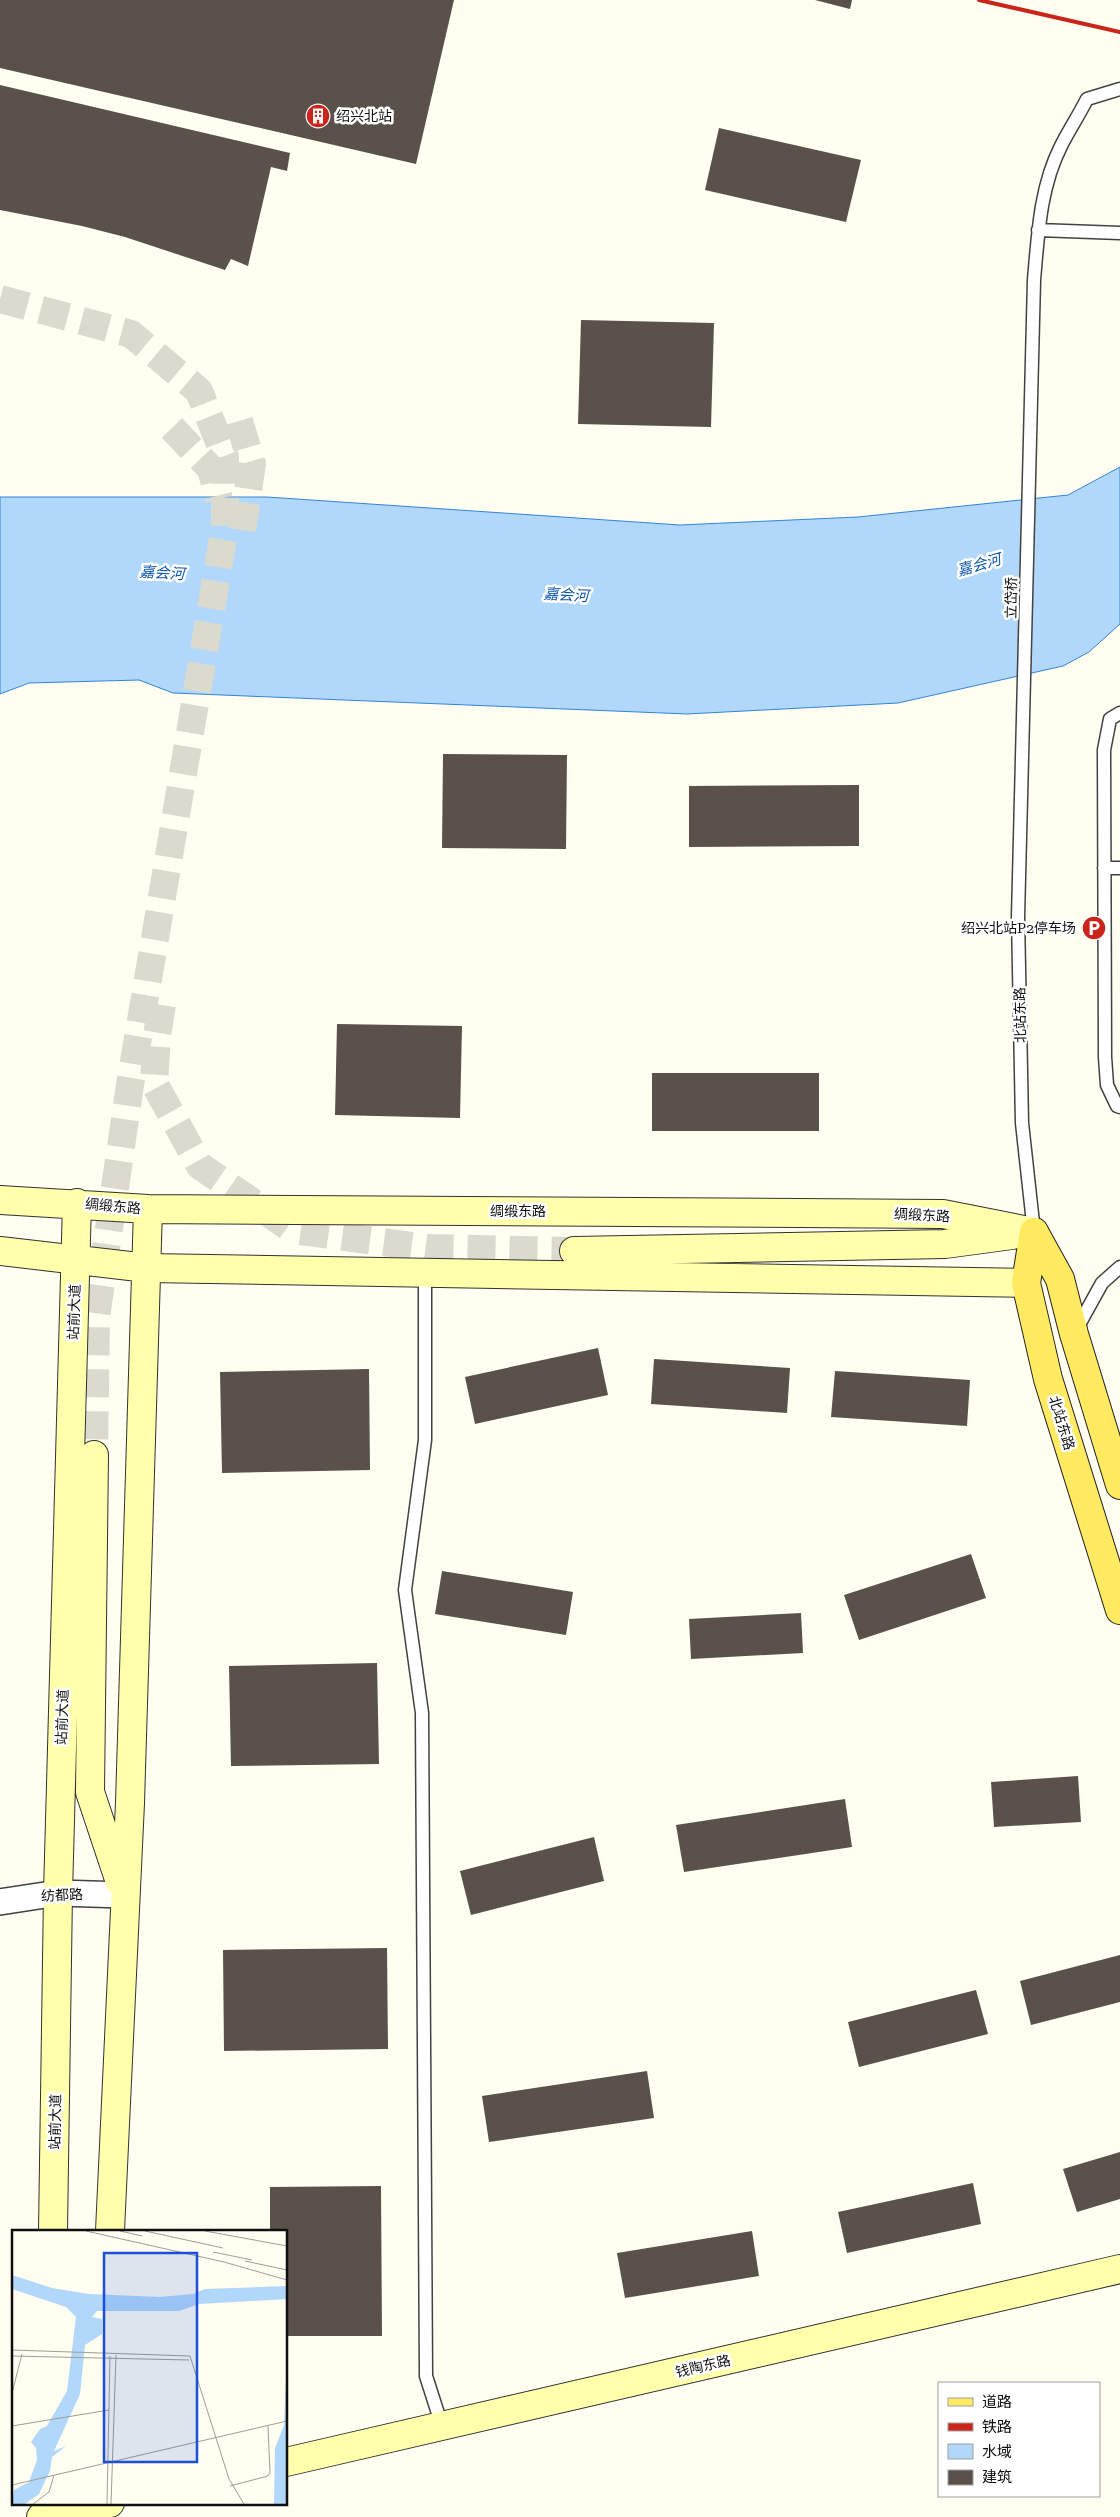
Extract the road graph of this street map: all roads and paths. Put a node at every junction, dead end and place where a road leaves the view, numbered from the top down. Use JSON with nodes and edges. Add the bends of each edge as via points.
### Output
{"nodes":[{"id":1,"x":1120,"y":89,"type":"edge"},
{"id":2,"x":1038,"y":230,"type":"junction"},
{"id":3,"x":1120,"y":233,"type":"edge"},
{"id":4,"x":1120,"y":712,"type":"edge"},
{"id":5,"x":1104,"y":868,"type":"junction"},
{"id":6,"x":1120,"y":868,"type":"edge"},
{"id":7,"x":1018,"y":916,"type":"joint"},
{"id":8,"x":1120,"y":1107,"type":"edge"},
{"id":9,"x":0,"y":1200,"type":"edge"},
{"id":10,"x":77,"y":1203,"type":"junction"},
{"id":11,"x":148,"y":1209,"type":"junction"},
{"id":12,"x":1034,"y":1232,"type":"junction"},
{"id":13,"x":574,"y":1251,"type":"tunnel mouth"},
{"id":14,"x":0,"y":1252,"type":"edge"},
{"id":15,"x":75,"y":1260,"type":"junction"},
{"id":16,"x":1120,"y":1267,"type":"edge"},
{"id":17,"x":147,"y":1268,"type":"junction"},
{"id":18,"x":425,"y":1273,"type":"junction"},
{"id":19,"x":1026,"y":1283,"type":"junction"},
{"id":20,"x":1074,"y":1334,"type":"junction"},
{"id":21,"x":94,"y":1455,"type":"tunnel mouth"},
{"id":22,"x":1120,"y":1485,"type":"edge"},
{"id":23,"x":1120,"y":1610,"type":"edge"},
{"id":24,"x":58,"y":1893,"type":"junction"},
{"id":25,"x":124,"y":1895,"type":"junction"},
{"id":26,"x":0,"y":1902,"type":"edge"},
{"id":27,"x":53,"y":2230,"type":"edge"},
{"id":28,"x":110,"y":2230,"type":"edge"},
{"id":29,"x":1120,"y":2269,"type":"edge"},
{"id":30,"x":442,"y":2426,"type":"junction"},
{"id":31,"x":288,"y":2462,"type":"edge"},
{"id":32,"x":102,"y":2507,"type":"edge"},
{"id":33,"x":48,"y":2513,"type":"edge"}],
"edges":[{"from":1,"to":2,"type":"lane","via":[[1087,99],[1060,147],[1046,188]]},
{"from":2,"to":3,"type":"lane"},
{"from":2,"to":7,"type":"lane","name":"立岱桥","via":[[1034,280]]},
{"from":4,"to":5,"type":"lane","via":[[1110,719],[1104,750]]},
{"from":5,"to":6,"type":"lane"},
{"from":5,"to":8,"type":"lane","via":[[1106,1076],[1107,1086]]},
{"from":7,"to":12,"type":"lane","name":"北站东路","via":[[1022,1123]]},
{"from":9,"to":10,"type":"main road","name":"绸缎东路"},
{"from":10,"to":11,"type":"main road","name":"绸缎东路"},
{"from":10,"to":15,"type":"main road","name":"站前大道"},
{"from":11,"to":12,"type":"main road","name":"绸缎东路","via":[[943,1214]]},
{"from":11,"to":17,"type":"main road"},
{"from":12,"to":13,"type":"main road","via":[[946,1244]]},
{"from":12,"to":19,"type":"main road","name":"北站东路"},
{"from":12,"to":20,"type":"main road","name":"北站东路","via":[[1060,1279]]},
{"from":14,"to":15,"type":"main road"},
{"from":15,"to":17,"type":"main road"},
{"from":15,"to":24,"type":"main road","name":"站前大道"},
{"from":16,"to":20,"type":"lane","via":[[1102,1283]]},
{"from":17,"to":18,"type":"main road"},
{"from":17,"to":25,"type":"main road"},
{"from":18,"to":19,"type":"main road"},
{"from":18,"to":30,"type":"lane","via":[[425,1440],[405,1590],[422,1713],[426,2376]]},
{"from":19,"to":23,"type":"main road","name":"北站东路","via":[[1048,1379]]},
{"from":20,"to":22,"type":"main road","name":"北站东路"},
{"from":21,"to":25,"type":"main road","via":[[90,1792]]},
{"from":24,"to":25,"type":"street","name":"纺都路"},
{"from":24,"to":26,"type":"street","name":"纺都路"},
{"from":24,"to":27,"type":"main road","name":"站前大道"},
{"from":25,"to":28,"type":"main road"},
{"from":29,"to":30,"type":"main road","name":"钱陶东路"},
{"from":30,"to":31,"type":"main road","name":"钱陶东路"},
{"from":32,"to":33,"type":"main road"}]}
